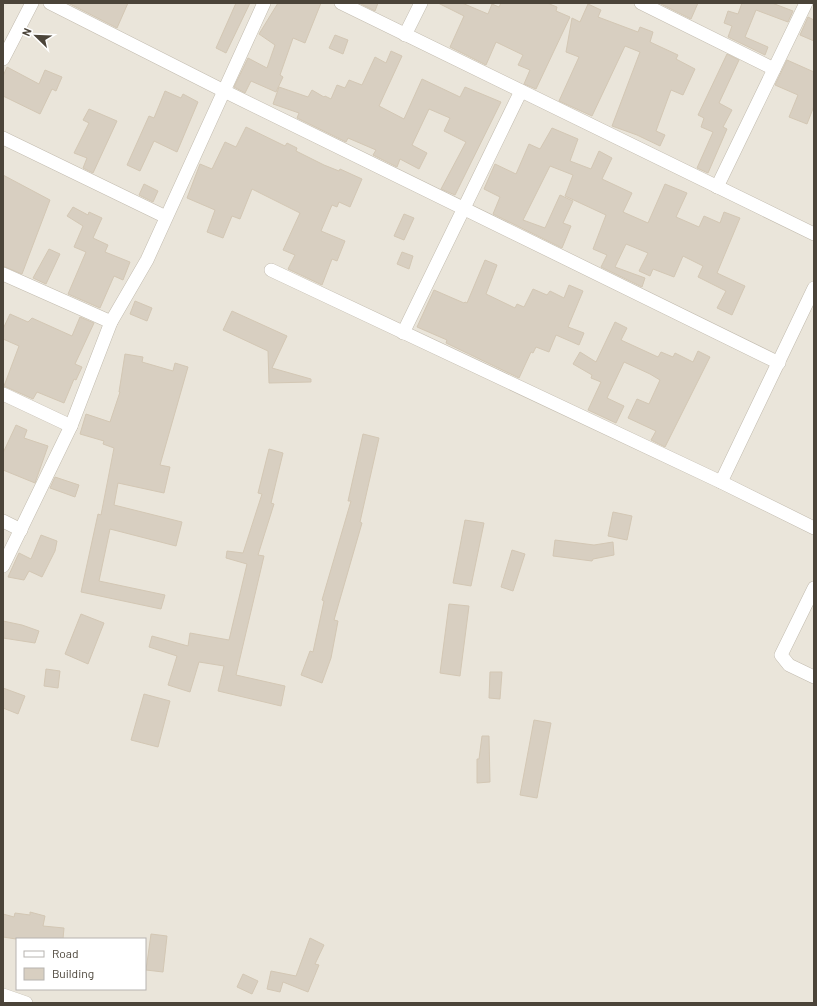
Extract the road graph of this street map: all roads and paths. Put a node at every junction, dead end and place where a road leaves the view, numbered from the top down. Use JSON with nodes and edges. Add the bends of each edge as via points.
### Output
{"nodes":[{"id":1,"x":32,"y":3,"type":"edge"},
{"id":2,"x":50,"y":3,"type":"edge"},
{"id":3,"x":264,"y":3,"type":"edge"},
{"id":4,"x":341,"y":3,"type":"edge"},
{"id":5,"x":421,"y":3,"type":"edge"},
{"id":6,"x":641,"y":3,"type":"edge"},
{"id":7,"x":806,"y":3,"type":"edge"},
{"id":8,"x":405,"y":35,"type":"junction"},
{"id":9,"x":3,"y":59,"type":"edge"},
{"id":10,"x":774,"y":69,"type":"junction"},
{"id":11,"x":521,"y":90,"type":"junction"},
{"id":12,"x":224,"y":91,"type":"junction"},
{"id":13,"x":3,"y":138,"type":"edge"},
{"id":14,"x":717,"y":187,"type":"junction"},
{"id":15,"x":463,"y":208,"type":"junction"},
{"id":16,"x":166,"y":217,"type":"junction"},
{"id":17,"x":814,"y":234,"type":"edge"},
{"id":18,"x":271,"y":270,"type":"dead end"},
{"id":19,"x":3,"y":274,"type":"edge"},
{"id":20,"x":814,"y":288,"type":"edge"},
{"id":21,"x":111,"y":322,"type":"junction"},
{"id":22,"x":403,"y":334,"type":"junction"},
{"id":23,"x":779,"y":363,"type":"junction"},
{"id":24,"x":3,"y":394,"type":"edge"},
{"id":25,"x":71,"y":426,"type":"junction"},
{"id":26,"x":722,"y":482,"type":"junction"},
{"id":27,"x":3,"y":521,"type":"edge"},
{"id":28,"x":814,"y":528,"type":"edge"},
{"id":29,"x":21,"y":530,"type":"junction"},
{"id":30,"x":3,"y":566,"type":"edge"},
{"id":31,"x":814,"y":588,"type":"edge"},
{"id":32,"x":814,"y":677,"type":"edge"},
{"id":33,"x":3,"y":995,"type":"edge"},
{"id":34,"x":26,"y":1003,"type":"edge"}],
"edges":[{"from":1,"to":9,"type":"street"},
{"from":2,"to":12,"type":"street"},
{"from":3,"to":12,"type":"street"},
{"from":4,"to":8,"type":"street"},
{"from":5,"to":8,"type":"street"},
{"from":6,"to":10,"type":"street"},
{"from":7,"to":10,"type":"street"},
{"from":8,"to":11,"type":"street"},
{"from":10,"to":14,"type":"street"},
{"from":11,"to":14,"type":"street"},
{"from":11,"to":15,"type":"street"},
{"from":12,"to":15,"type":"street"},
{"from":12,"to":16,"type":"street"},
{"from":13,"to":16,"type":"street"},
{"from":14,"to":17,"type":"street"},
{"from":15,"to":22,"type":"street"},
{"from":15,"to":23,"type":"street"},
{"from":16,"to":21,"type":"street","via":[[147,260]]},
{"from":18,"to":22,"type":"street"},
{"from":19,"to":21,"type":"street"},
{"from":20,"to":23,"type":"street"},
{"from":21,"to":25,"type":"street"},
{"from":22,"to":26,"type":"street"},
{"from":23,"to":26,"type":"street"},
{"from":24,"to":25,"type":"street"},
{"from":25,"to":29,"type":"street"},
{"from":26,"to":28,"type":"street"},
{"from":27,"to":29,"type":"street"},
{"from":29,"to":30,"type":"street"},
{"from":31,"to":32,"type":"street","via":[[781,655],[789,665]]},
{"from":33,"to":34,"type":"street"}]}
